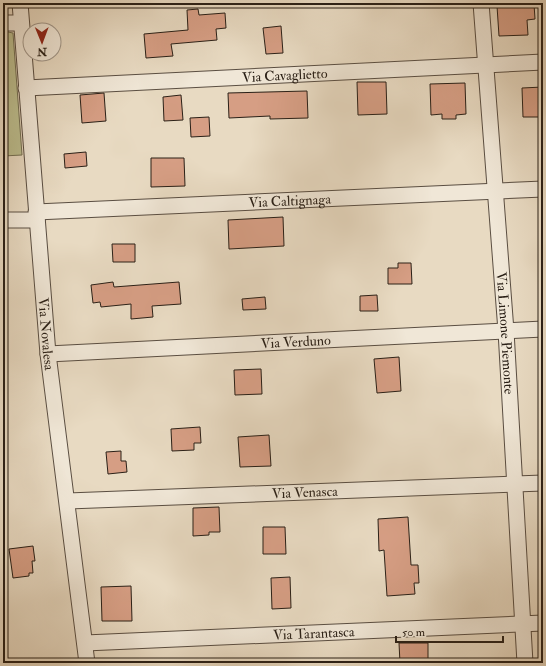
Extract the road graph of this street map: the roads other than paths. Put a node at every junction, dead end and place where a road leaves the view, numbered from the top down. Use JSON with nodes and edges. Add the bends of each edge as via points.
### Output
{"nodes":[{"id":1,"x":20,"y":3,"type":"edge"},
{"id":2,"x":480,"y":3,"type":"edge"},
{"id":3,"x":21,"y":23,"type":"junction"},
{"id":4,"x":3,"y":24,"type":"edge"},
{"id":5,"x":543,"y":62,"type":"edge"},
{"id":6,"x":484,"y":65,"type":"junction"},
{"id":7,"x":26,"y":88,"type":"junction"},
{"id":8,"x":543,"y":189,"type":"edge"},
{"id":9,"x":494,"y":191,"type":"junction"},
{"id":10,"x":37,"y":216,"type":"junction"},
{"id":11,"x":3,"y":220,"type":"edge"},
{"id":12,"x":543,"y":329,"type":"edge"},
{"id":13,"x":506,"y":331,"type":"junction"},
{"id":14,"x":48,"y":354,"type":"junction"},
{"id":15,"x":543,"y":483,"type":"edge"},
{"id":16,"x":514,"y":484,"type":"junction"},
{"id":17,"x":68,"y":501,"type":"junction"},
{"id":18,"x":543,"y":623,"type":"edge"},
{"id":19,"x":522,"y":624,"type":"junction"},
{"id":20,"x":85,"y":643,"type":"junction"},
{"id":21,"x":87,"y":663,"type":"edge"},
{"id":22,"x":525,"y":663,"type":"edge"}],
"edges":[{"from":1,"to":3,"type":"street","name":"Via Novalesa"},
{"from":2,"to":6,"type":"street","name":"Via Limone Piemonte"},
{"from":3,"to":4,"type":"street"},
{"from":3,"to":7,"type":"street","name":"Via Novalesa"},
{"from":5,"to":6,"type":"street","name":"Via Cavaglietto"},
{"from":6,"to":7,"type":"street","name":"Via Cavaglietto"},
{"from":6,"to":9,"type":"street","name":"Via Limone Piemonte"},
{"from":7,"to":10,"type":"street","name":"Via Novalesa"},
{"from":8,"to":9,"type":"street","name":"Via Caltignaga"},
{"from":9,"to":10,"type":"street","name":"Via Caltignaga"},
{"from":9,"to":13,"type":"street","name":"Via Limone Piemonte"},
{"from":10,"to":11,"type":"street","name":"Via Caltignaga"},
{"from":10,"to":14,"type":"street","name":"Via Novalesa"},
{"from":12,"to":13,"type":"street","name":"Via Verduno"},
{"from":13,"to":14,"type":"street","name":"Via Verduno"},
{"from":13,"to":16,"type":"street","name":"Via Limone Piemonte"},
{"from":14,"to":17,"type":"street","name":"Via Novalesa"},
{"from":15,"to":16,"type":"street","name":"Via Venasca"},
{"from":16,"to":17,"type":"street","name":"Via Venasca"},
{"from":16,"to":19,"type":"street","name":"Via Limone Piemonte"},
{"from":17,"to":20,"type":"street","name":"Via Novalesa"},
{"from":18,"to":19,"type":"street","name":"Via Tarantasca"},
{"from":19,"to":20,"type":"street","name":"Via Tarantasca"},
{"from":19,"to":22,"type":"street","name":"Via Limone Piemonte"},
{"from":20,"to":21,"type":"street","name":"Via Novalesa"}]}
